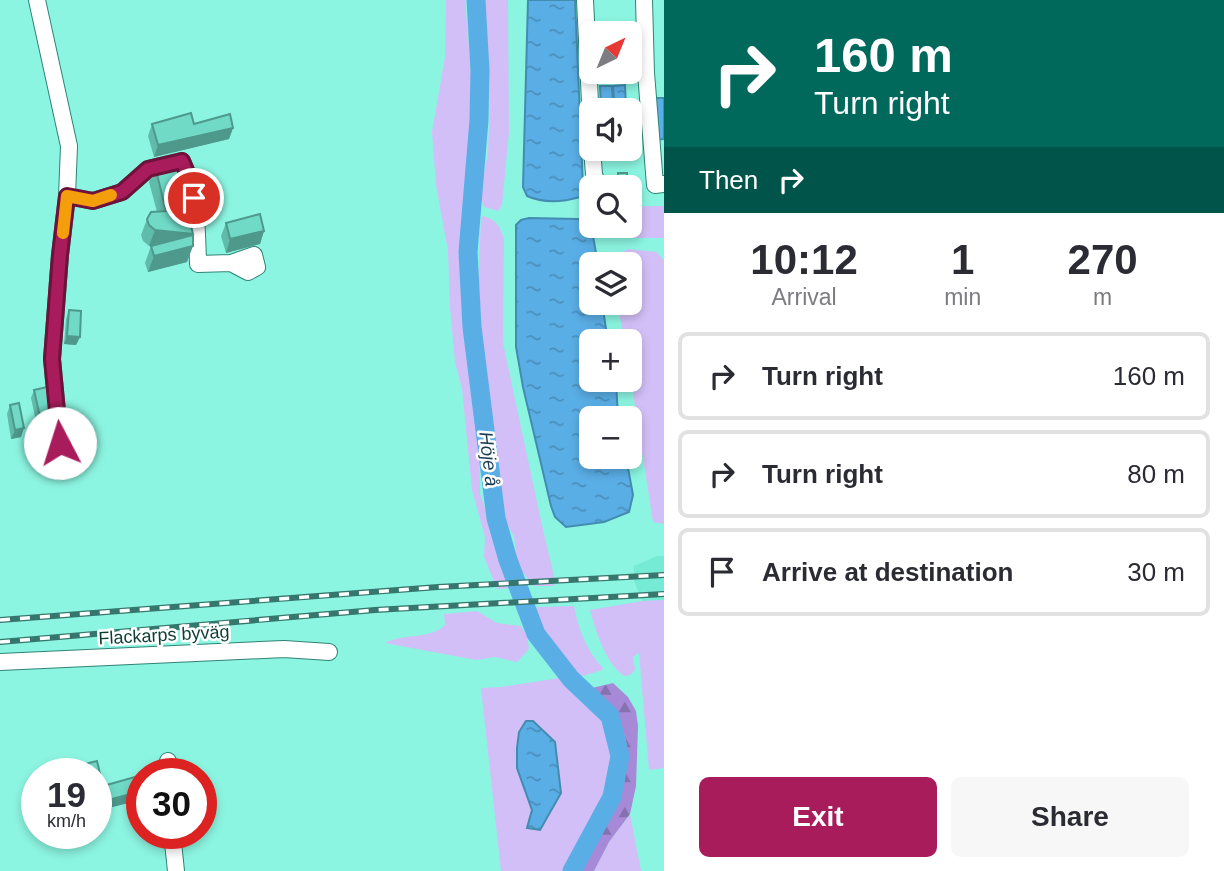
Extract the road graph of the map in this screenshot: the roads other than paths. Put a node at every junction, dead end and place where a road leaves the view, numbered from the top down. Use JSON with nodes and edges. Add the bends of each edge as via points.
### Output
{"nodes":[{"id":1,"x":37,"y":0,"type":"edge"},
{"id":2,"x":585,"y":0,"type":"edge"},
{"id":3,"x":644,"y":0,"type":"edge"},
{"id":4,"x":590,"y":98,"type":"edge"},
{"id":5,"x":664,"y":184,"type":"edge"},
{"id":6,"x":67,"y":196,"type":"junction"},
{"id":7,"x":231,"y":263,"type":"dead end"},
{"id":8,"x":60,"y":443,"type":"dead end"},
{"id":9,"x":330,"y":652,"type":"dead end"},
{"id":10,"x":0,"y":662,"type":"edge"},
{"id":11,"x":174,"y":849,"type":"edge"},
{"id":12,"x":176,"y":871,"type":"edge"}],
"edges":[{"from":1,"to":6,"type":"street","via":[[69,146]]},
{"from":2,"to":4,"type":"street"},
{"from":3,"to":5,"type":"street","via":[[655,185]]},
{"from":6,"to":7,"type":"street","via":[[93,201],[122,192],[148,169],[182,161],[197,216],[198,264]]},
{"from":6,"to":8,"type":"street","via":[[52,359]]},
{"from":9,"to":10,"type":"street","name":"Flackarps byväg","via":[[284,649]]},
{"from":11,"to":12,"type":"street"}]}
